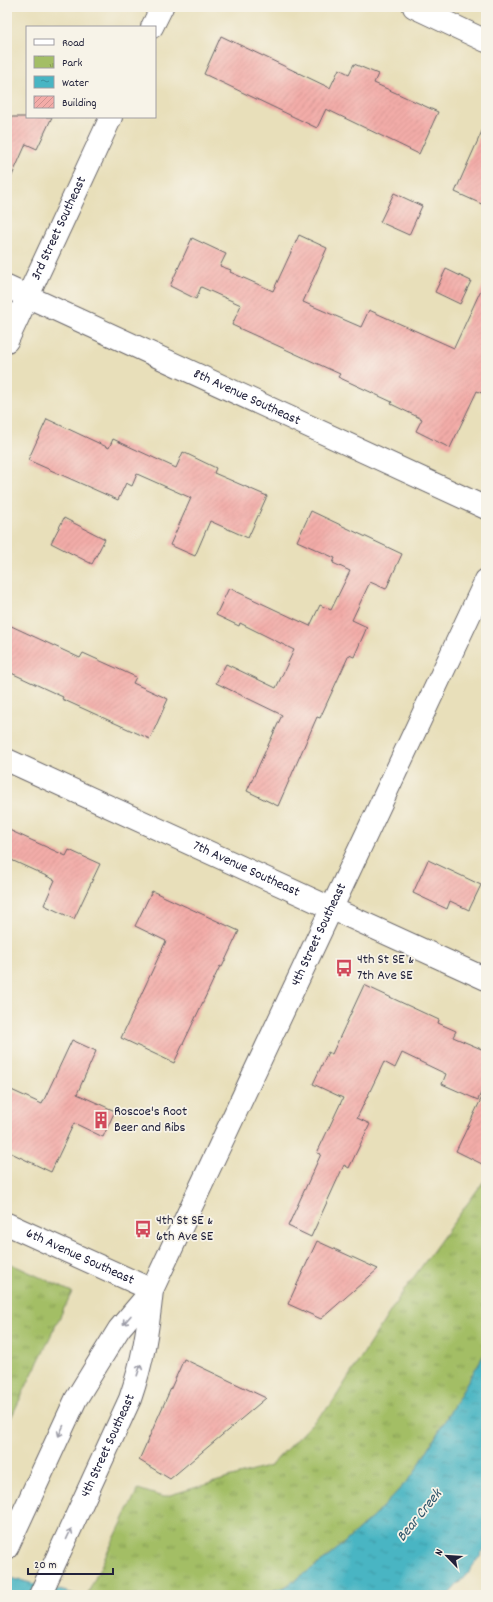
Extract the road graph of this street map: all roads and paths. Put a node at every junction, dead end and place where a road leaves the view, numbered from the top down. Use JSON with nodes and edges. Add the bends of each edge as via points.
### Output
{"nodes":[{"id":1,"x":162,"y":7,"type":"edge"},
{"id":2,"x":414,"y":7,"type":"edge"},
{"id":3,"x":152,"y":26,"type":"edge"},
{"id":4,"x":486,"y":40,"type":"edge"},
{"id":5,"x":111,"y":118,"type":"edge"},
{"id":6,"x":7,"y":287,"type":"edge"},
{"id":7,"x":28,"y":296,"type":"junction"},
{"id":8,"x":7,"y":341,"type":"edge"},
{"id":9,"x":486,"y":508,"type":"edge"},
{"id":10,"x":486,"y":580,"type":"edge"},
{"id":11,"x":7,"y":760,"type":"edge"},
{"id":12,"x":331,"y":908,"type":"junction"},
{"id":13,"x":486,"y":979,"type":"edge"},
{"id":14,"x":7,"y":1224,"type":"edge"},
{"id":15,"x":152,"y":1290,"type":"junction"},
{"id":16,"x":7,"y":1548,"type":"edge"},
{"id":17,"x":40,"y":1595,"type":"edge"}],
"edges":[{"from":1,"to":3,"type":"street"},
{"from":2,"to":4,"type":"street"},
{"from":5,"to":7,"type":"street","name":"3rd Street Southeast"},
{"from":6,"to":7,"type":"street","name":"8th Avenue Southeast"},
{"from":7,"to":8,"type":"street","name":"3rd Street Southeast"},
{"from":7,"to":9,"type":"street","name":"8th Avenue Southeast"},
{"from":10,"to":12,"type":"street","name":"4th Street Southeast"},
{"from":11,"to":12,"type":"street","name":"7th Avenue Southeast"},
{"from":12,"to":13,"type":"street","name":"7th Avenue Southeast"},
{"from":12,"to":15,"type":"street","name":"4th Street Southeast"},
{"from":14,"to":15,"type":"street","name":"6th Avenue Southeast"},
{"from":15,"to":16,"type":"street","name":"4th Street Southeast","one_way":true,"via":[[119,1329],[76,1399]]},
{"from":17,"to":15,"type":"street","name":"4th Street Southeast","one_way":true,"via":[[130,1399],[147,1337]]}]}
